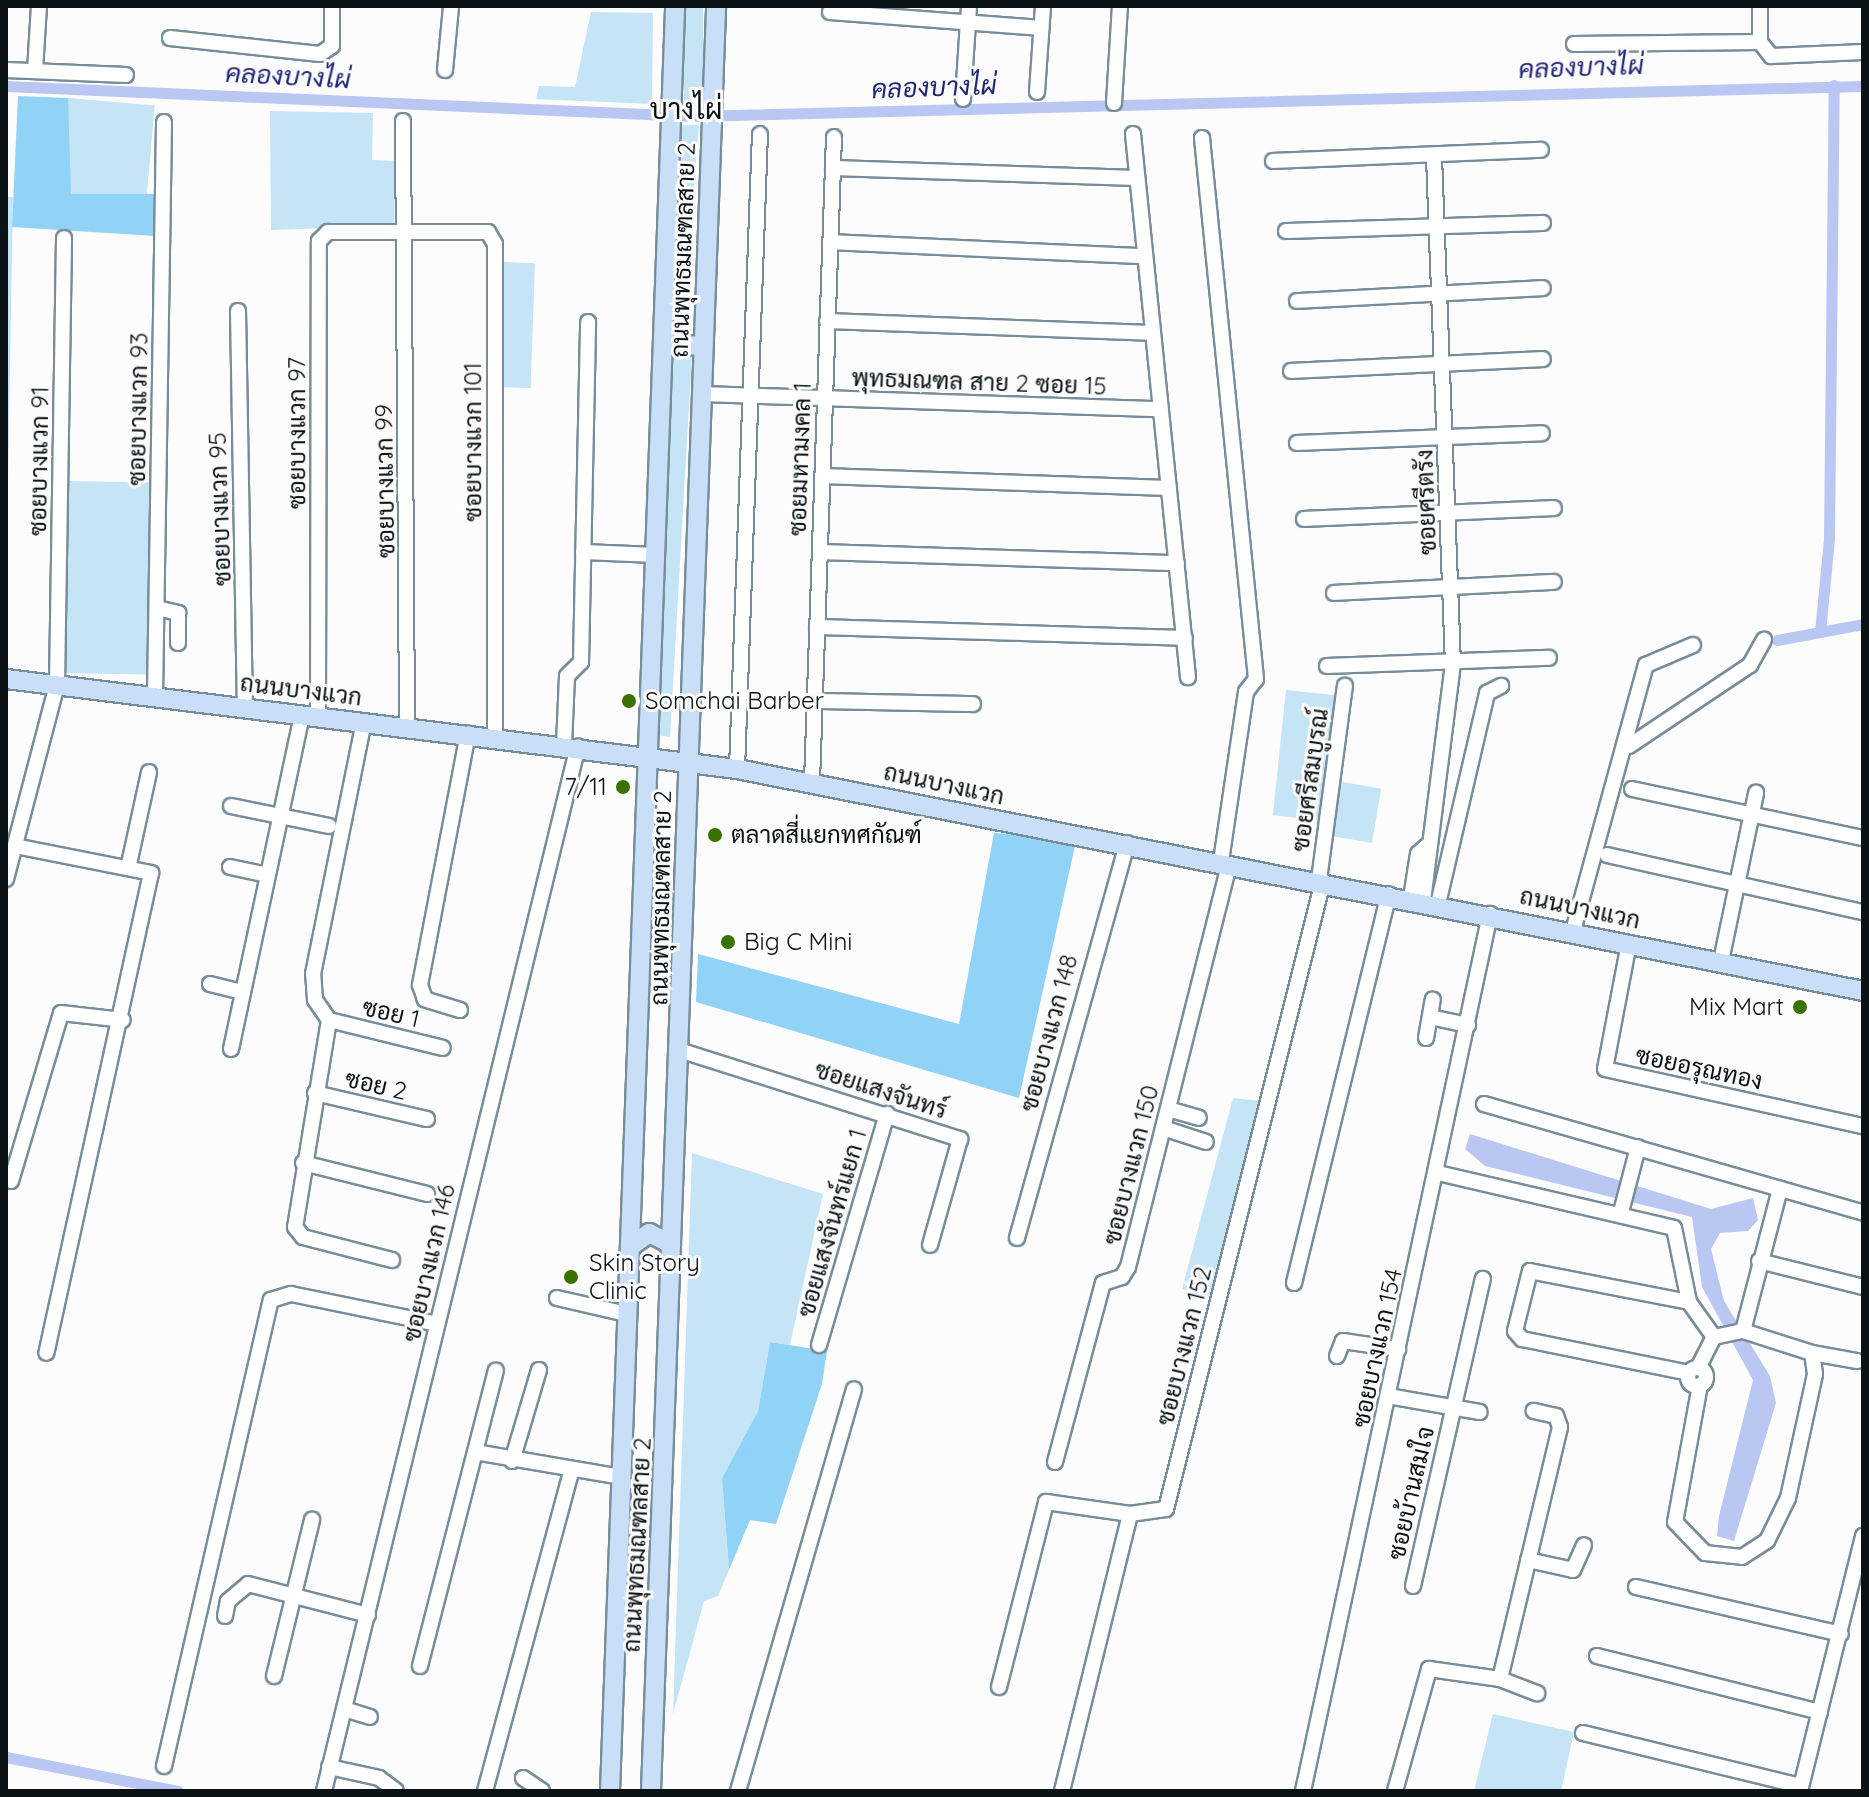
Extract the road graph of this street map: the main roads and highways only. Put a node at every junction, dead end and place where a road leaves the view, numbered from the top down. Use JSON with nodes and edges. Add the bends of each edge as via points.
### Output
{"nodes":[{"id":1,"x":675,"y":6,"type":"edge"},
{"id":2,"x":716,"y":6,"type":"edge"},
{"id":3,"x":665,"y":344,"type":"junction"},
{"id":4,"x":703,"y":346,"type":"junction"},
{"id":5,"x":6,"y":679,"type":"edge"},
{"id":6,"x":649,"y":756,"type":"junction"},
{"id":7,"x":688,"y":761,"type":"junction"},
{"id":8,"x":1863,"y":991,"type":"edge"},
{"id":9,"x":671,"y":1244,"type":"junction"},
{"id":10,"x":630,"y":1247,"type":"junction"},
{"id":11,"x":612,"y":1742,"type":"junction"},
{"id":12,"x":599,"y":1791,"type":"edge"},
{"id":13,"x":610,"y":1791,"type":"edge"},
{"id":14,"x":651,"y":1791,"type":"edge"}],
"edges":[{"from":1,"to":3,"type":"main road","name":"ถนนพุทธมณฑลสาย 2"},
{"from":2,"to":4,"type":"main road","name":"ถนนพุทธมณฑลสาย 2"},
{"from":3,"to":4,"type":"main road"},
{"from":3,"to":6,"type":"main road","name":"ถนนพุทธมณฑลสาย 2"},
{"from":4,"to":7,"type":"main road","name":"ถนนพุทธมณฑลสาย 2"},
{"from":5,"to":6,"type":"main road","name":"ถนนบางแวก"},
{"from":6,"to":7,"type":"main road","name":"ถนนบางแวก"},
{"from":6,"to":10,"type":"main road","name":"ถนนพุทธมณฑลสาย 2"},
{"from":7,"to":8,"type":"main road","name":"ถนนบางแวก","via":[[1321,880]]},
{"from":7,"to":9,"type":"main road","name":"ถนนพุทธมณฑลสาย 2","via":[[682,1051]]},
{"from":9,"to":10,"type":"main road","via":[[649,1233]]},
{"from":9,"to":14,"type":"main road","name":"ถนนพุทธมณฑลสาย 2"},
{"from":10,"to":11,"type":"main road","name":"ถนนพุทธมณฑลสาย 2"},
{"from":11,"to":12,"type":"main road"},
{"from":11,"to":13,"type":"main road","name":"ถนนพุทธมณฑลสาย 2"}]}
